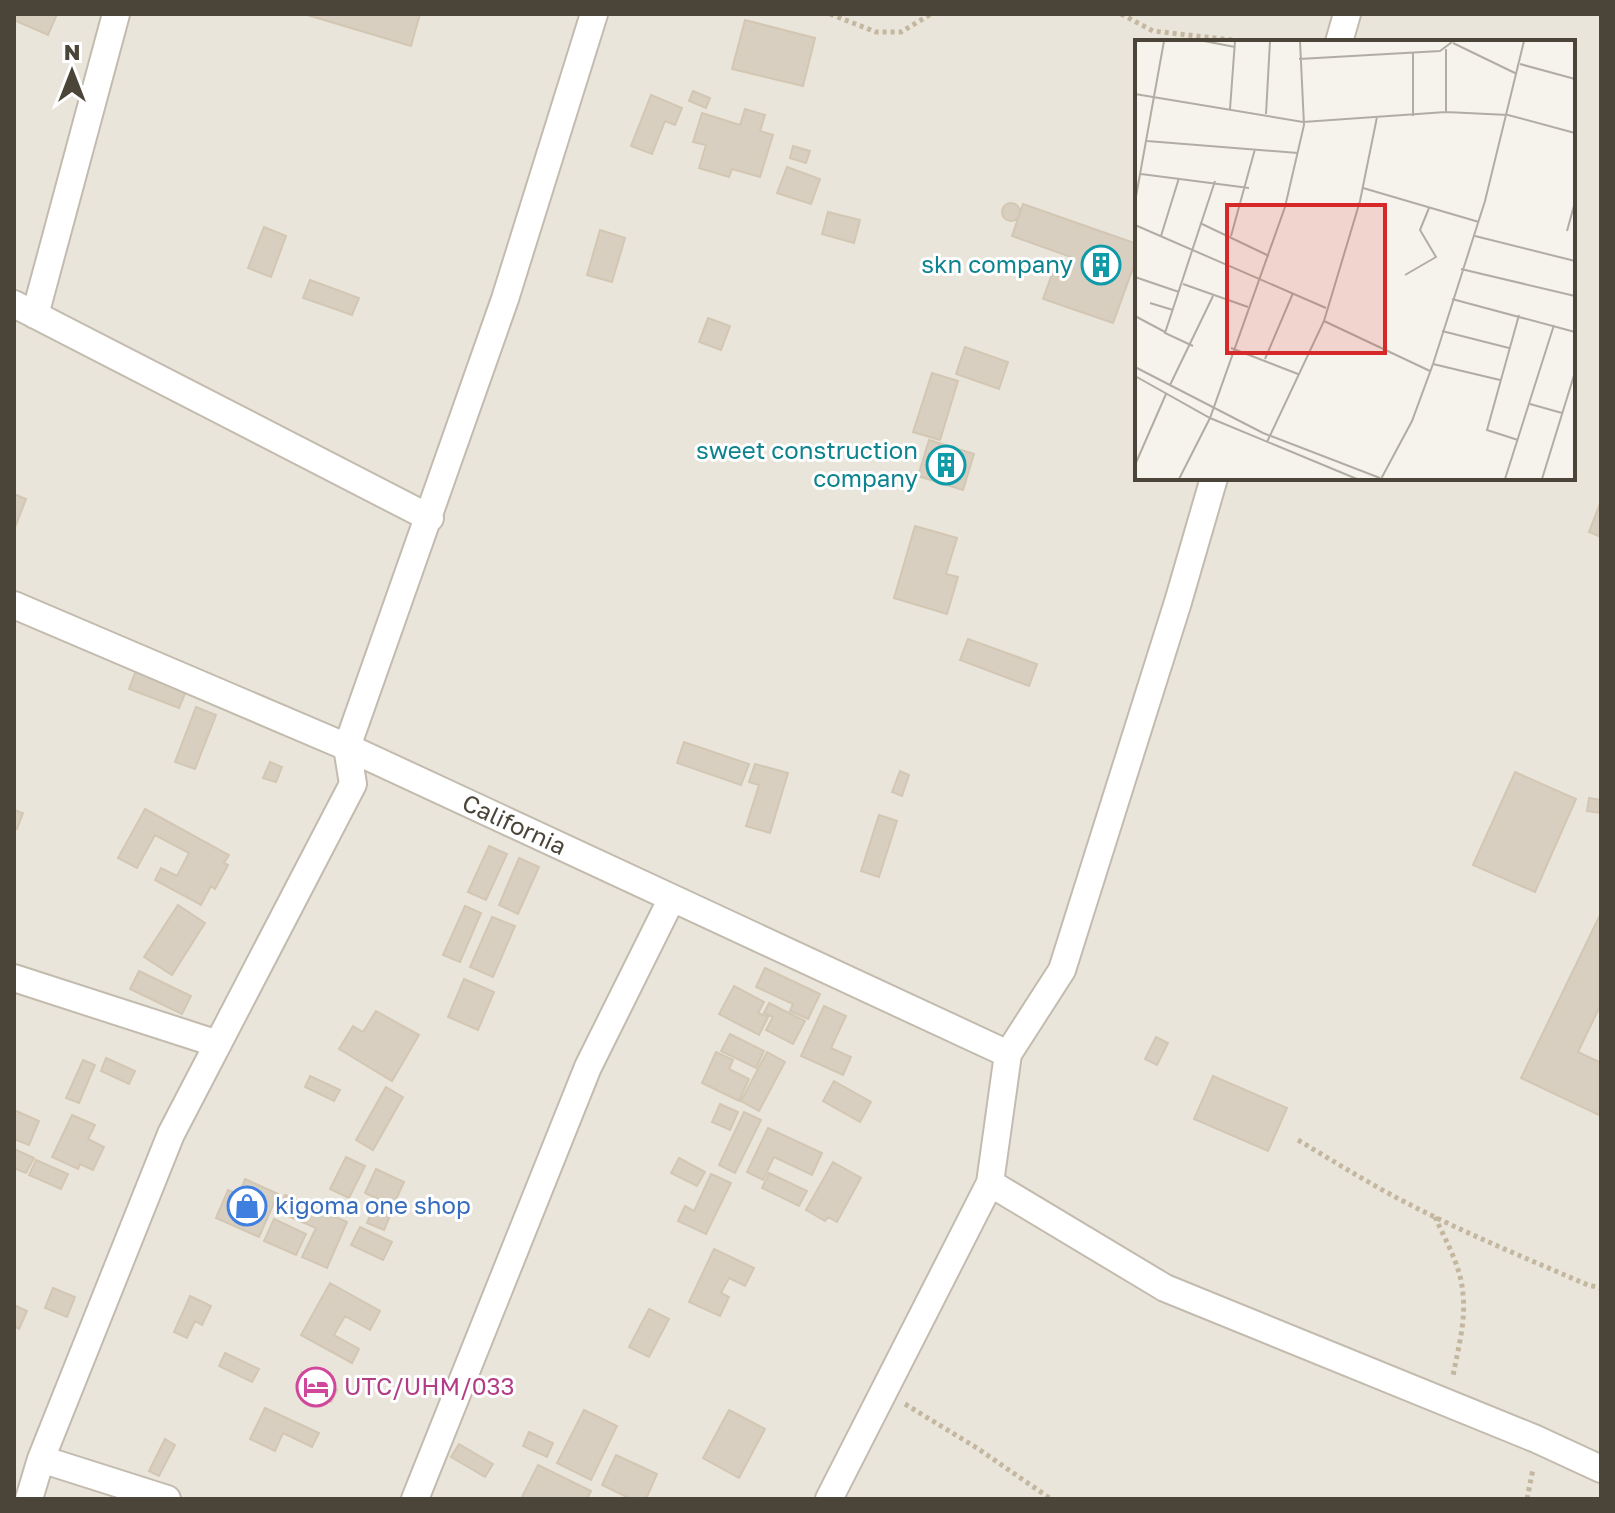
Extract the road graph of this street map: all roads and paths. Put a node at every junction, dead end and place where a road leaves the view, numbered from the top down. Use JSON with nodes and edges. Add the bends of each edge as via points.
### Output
{"nodes":[{"id":1,"x":116,"y":14,"type":"edge"},
{"id":2,"x":594,"y":14,"type":"edge"},
{"id":3,"x":830,"y":14,"type":"edge"},
{"id":4,"x":931,"y":14,"type":"edge"},
{"id":5,"x":1121,"y":14,"type":"edge"},
{"id":6,"x":1347,"y":14,"type":"edge"},
{"id":7,"x":1232,"y":40,"type":"edge"},
{"id":8,"x":1340,"y":40,"type":"edge"},
{"id":9,"x":25,"y":310,"type":"edge"},
{"id":10,"x":1213,"y":480,"type":"edge"},
{"id":11,"x":430,"y":518,"type":"junction"},
{"id":12,"x":14,"y":605,"type":"edge"},
{"id":13,"x":347,"y":747,"type":"junction"},
{"id":14,"x":672,"y":898,"type":"junction"},
{"id":15,"x":14,"y":978,"type":"edge"},
{"id":16,"x":218,"y":1044,"type":"junction"},
{"id":17,"x":1008,"y":1054,"type":"junction"},
{"id":18,"x":1298,"y":1140,"type":"dead end"},
{"id":19,"x":990,"y":1183,"type":"junction"},
{"id":20,"x":1434,"y":1216,"type":"junction"},
{"id":21,"x":1601,"y":1288,"type":"edge"},
{"id":22,"x":884,"y":1391,"type":"junction"},
{"id":23,"x":1448,"y":1403,"type":"junction"},
{"id":24,"x":41,"y":1459,"type":"junction"},
{"id":25,"x":1601,"y":1469,"type":"edge"},
{"id":26,"x":29,"y":1499,"type":"edge"},
{"id":27,"x":167,"y":1499,"type":"edge"},
{"id":28,"x":415,"y":1499,"type":"edge"},
{"id":29,"x":829,"y":1499,"type":"edge"},
{"id":30,"x":1051,"y":1499,"type":"edge"}],
"edges":[{"from":1,"to":9,"type":"street"},
{"from":2,"to":11,"type":"street"},
{"from":3,"to":4,"type":"path","via":[[876,32],[901,32]]},
{"from":5,"to":7,"type":"path","via":[[1153,31]]},
{"from":6,"to":8,"type":"street"},
{"from":9,"to":11,"type":"street"},
{"from":10,"to":17,"type":"street","via":[[1062,970]]},
{"from":11,"to":13,"type":"street"},
{"from":12,"to":13,"type":"street","name":"California"},
{"from":13,"to":14,"type":"street","name":"California"},
{"from":13,"to":16,"type":"street","via":[[353,784]]},
{"from":14,"to":17,"type":"street","name":"California"},
{"from":14,"to":28,"type":"street","via":[[588,1067]]},
{"from":15,"to":16,"type":"street"},
{"from":16,"to":24,"type":"street","via":[[171,1134]]},
{"from":17,"to":19,"type":"street"},
{"from":18,"to":20,"type":"path"},
{"from":19,"to":22,"type":"street"},
{"from":19,"to":23,"type":"street","via":[[1165,1288]]},
{"from":20,"to":21,"type":"path"},
{"from":20,"to":23,"type":"path","via":[[1463,1292]]},
{"from":22,"to":29,"type":"street"},
{"from":22,"to":30,"type":"path"},
{"from":23,"to":25,"type":"street"},
{"from":24,"to":26,"type":"street"},
{"from":24,"to":27,"type":"street"}]}
